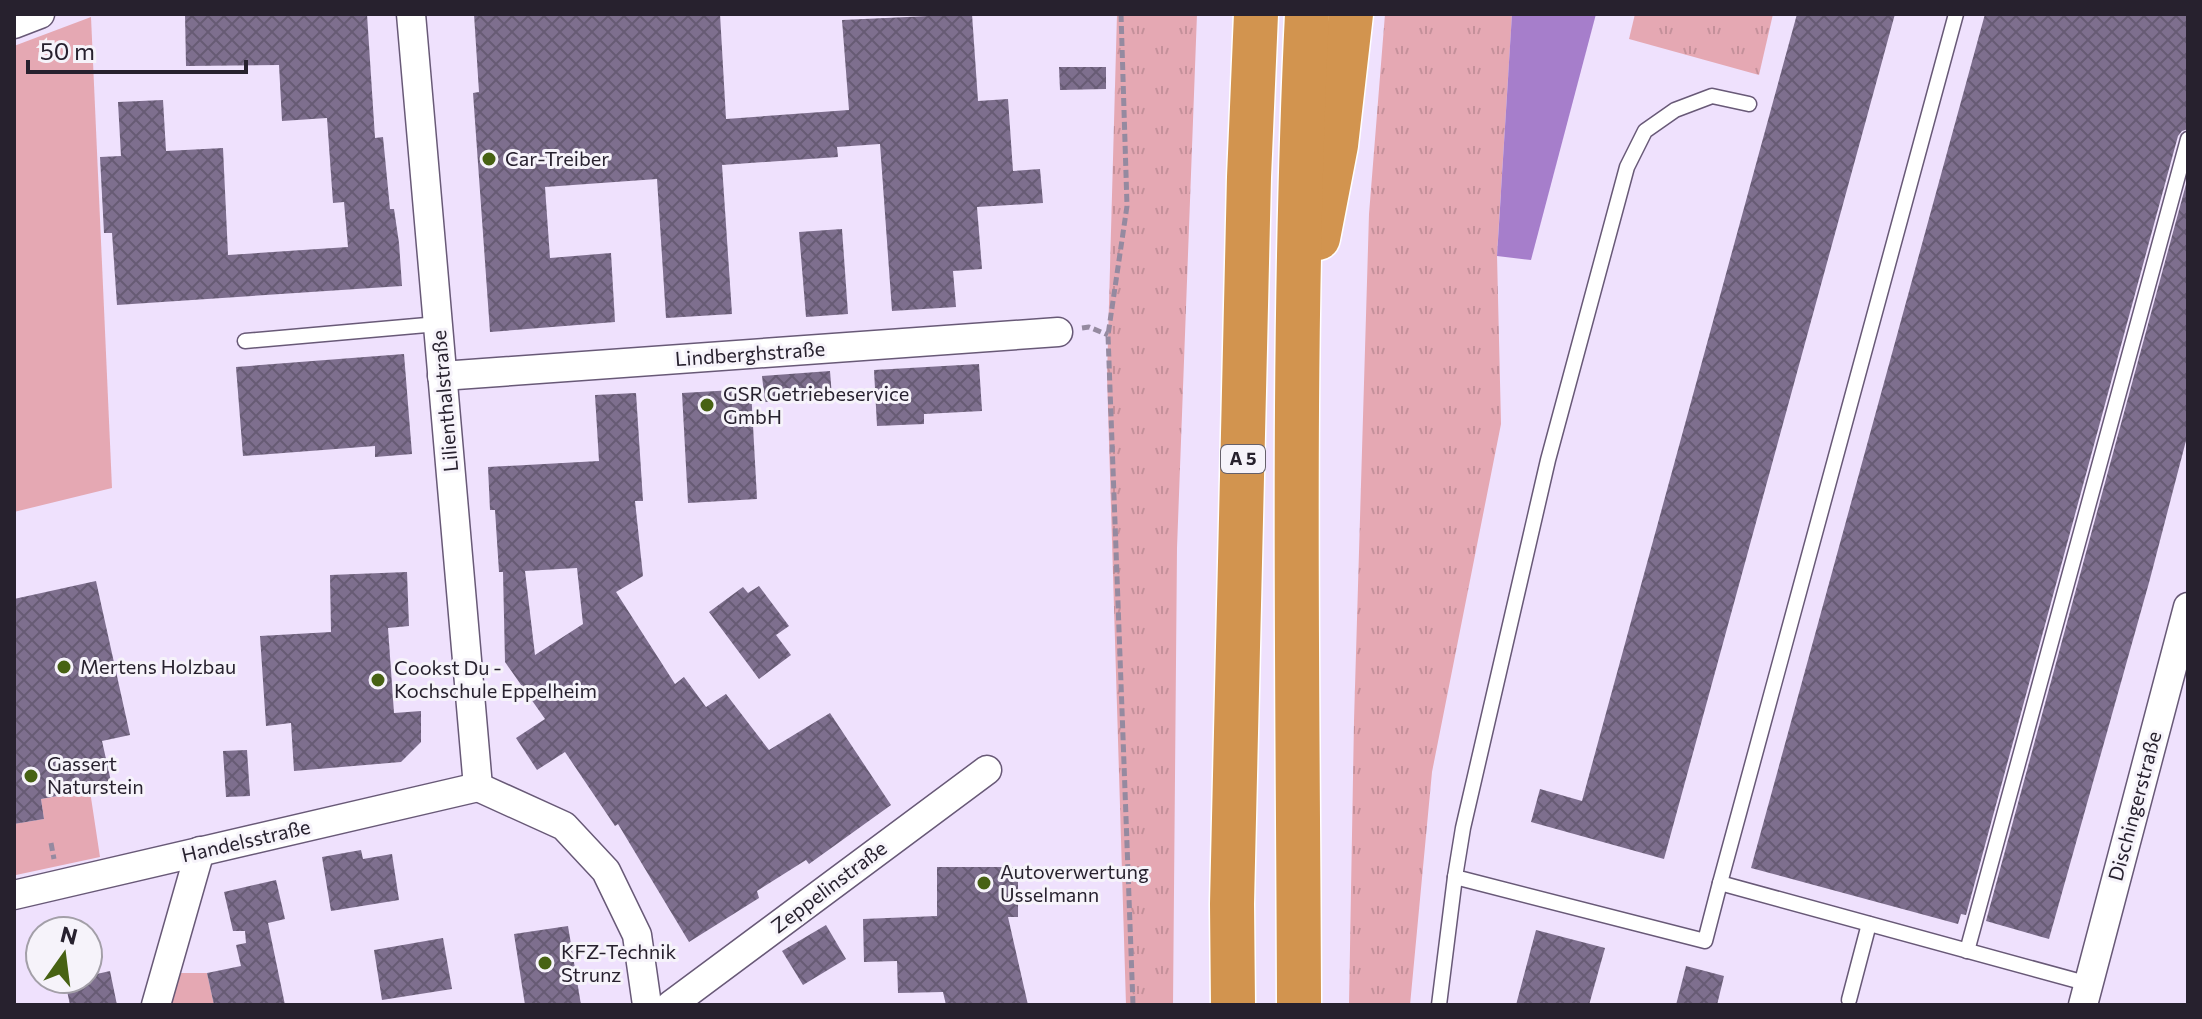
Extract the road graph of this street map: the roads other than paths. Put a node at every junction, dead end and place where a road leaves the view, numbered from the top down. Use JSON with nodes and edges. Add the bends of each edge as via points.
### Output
{"nodes":[{"id":1,"x":40,"y":14,"type":"edge"},
{"id":2,"x":411,"y":14,"type":"edge"},
{"id":3,"x":1256,"y":14,"type":"edge"},
{"id":4,"x":1307,"y":14,"type":"edge"},
{"id":5,"x":1351,"y":14,"type":"edge"},
{"id":6,"x":1956,"y":14,"type":"edge"},
{"id":7,"x":14,"y":24,"type":"edge"},
{"id":8,"x":1749,"y":104,"type":"dead end"},
{"id":9,"x":2188,"y":139,"type":"edge"},
{"id":10,"x":438,"y":324,"type":"junction"},
{"id":11,"x":1058,"y":332,"type":"dead end"},
{"id":12,"x":245,"y":341,"type":"dead end"},
{"id":13,"x":1297,"y":351,"type":"junction"},
{"id":14,"x":442,"y":376,"type":"junction"},
{"id":15,"x":2188,"y":607,"type":"edge"},
{"id":16,"x":987,"y":770,"type":"dead end"},
{"id":17,"x":478,"y":787,"type":"junction"},
{"id":18,"x":200,"y":851,"type":"junction"},
{"id":19,"x":1455,"y":877,"type":"junction"},
{"id":20,"x":1720,"y":883,"type":"junction"},
{"id":21,"x":14,"y":895,"type":"edge"},
{"id":22,"x":1869,"y":924,"type":"junction"},
{"id":23,"x":1967,"y":951,"type":"junction"},
{"id":24,"x":2086,"y":994,"type":"edge"},
{"id":25,"x":1849,"y":1000,"type":"dead end"},
{"id":26,"x":156,"y":1005,"type":"edge"},
{"id":27,"x":647,"y":1005,"type":"edge"},
{"id":28,"x":671,"y":1005,"type":"edge"},
{"id":29,"x":1233,"y":1005,"type":"edge"},
{"id":30,"x":1299,"y":1005,"type":"edge"},
{"id":31,"x":1439,"y":1005,"type":"edge"}],
"edges":[{"from":1,"to":7,"type":"street"},
{"from":2,"to":10,"type":"street","name":"Lilienthalstraße"},
{"from":3,"to":29,"type":"highway","number":"A 5"},
{"from":4,"to":13,"type":"highway"},
{"from":5,"to":13,"type":"highway","via":[[1336,145]]},
{"from":6,"to":20,"type":"lane"},
{"from":8,"to":19,"type":"lane","via":[[1712,96],[1675,110],[1645,131],[1627,167],[1548,460]]},
{"from":9,"to":23,"type":"lane"},
{"from":10,"to":12,"type":"lane"},
{"from":10,"to":14,"type":"street","name":"Lilienthalstraße"},
{"from":11,"to":14,"type":"street","name":"Lindberghstraße"},
{"from":13,"to":30,"type":"highway"},
{"from":14,"to":17,"type":"street","name":"Lilienthalstraße"},
{"from":15,"to":24,"type":"street","name":"Dischingerstraße"},
{"from":16,"to":28,"type":"street","name":"Zeppelinstraße"},
{"from":17,"to":18,"type":"street","name":"Handelsstraße"},
{"from":17,"to":27,"type":"street","via":[[564,826],[606,871],[637,935]]},
{"from":18,"to":21,"type":"street","name":"Handelsstraße"},
{"from":18,"to":26,"type":"street"},
{"from":19,"to":20,"type":"lane","via":[[1705,941]]},
{"from":19,"to":31,"type":"lane"},
{"from":20,"to":22,"type":"lane"},
{"from":22,"to":23,"type":"lane"},
{"from":22,"to":25,"type":"lane"},
{"from":23,"to":24,"type":"lane"}]}
